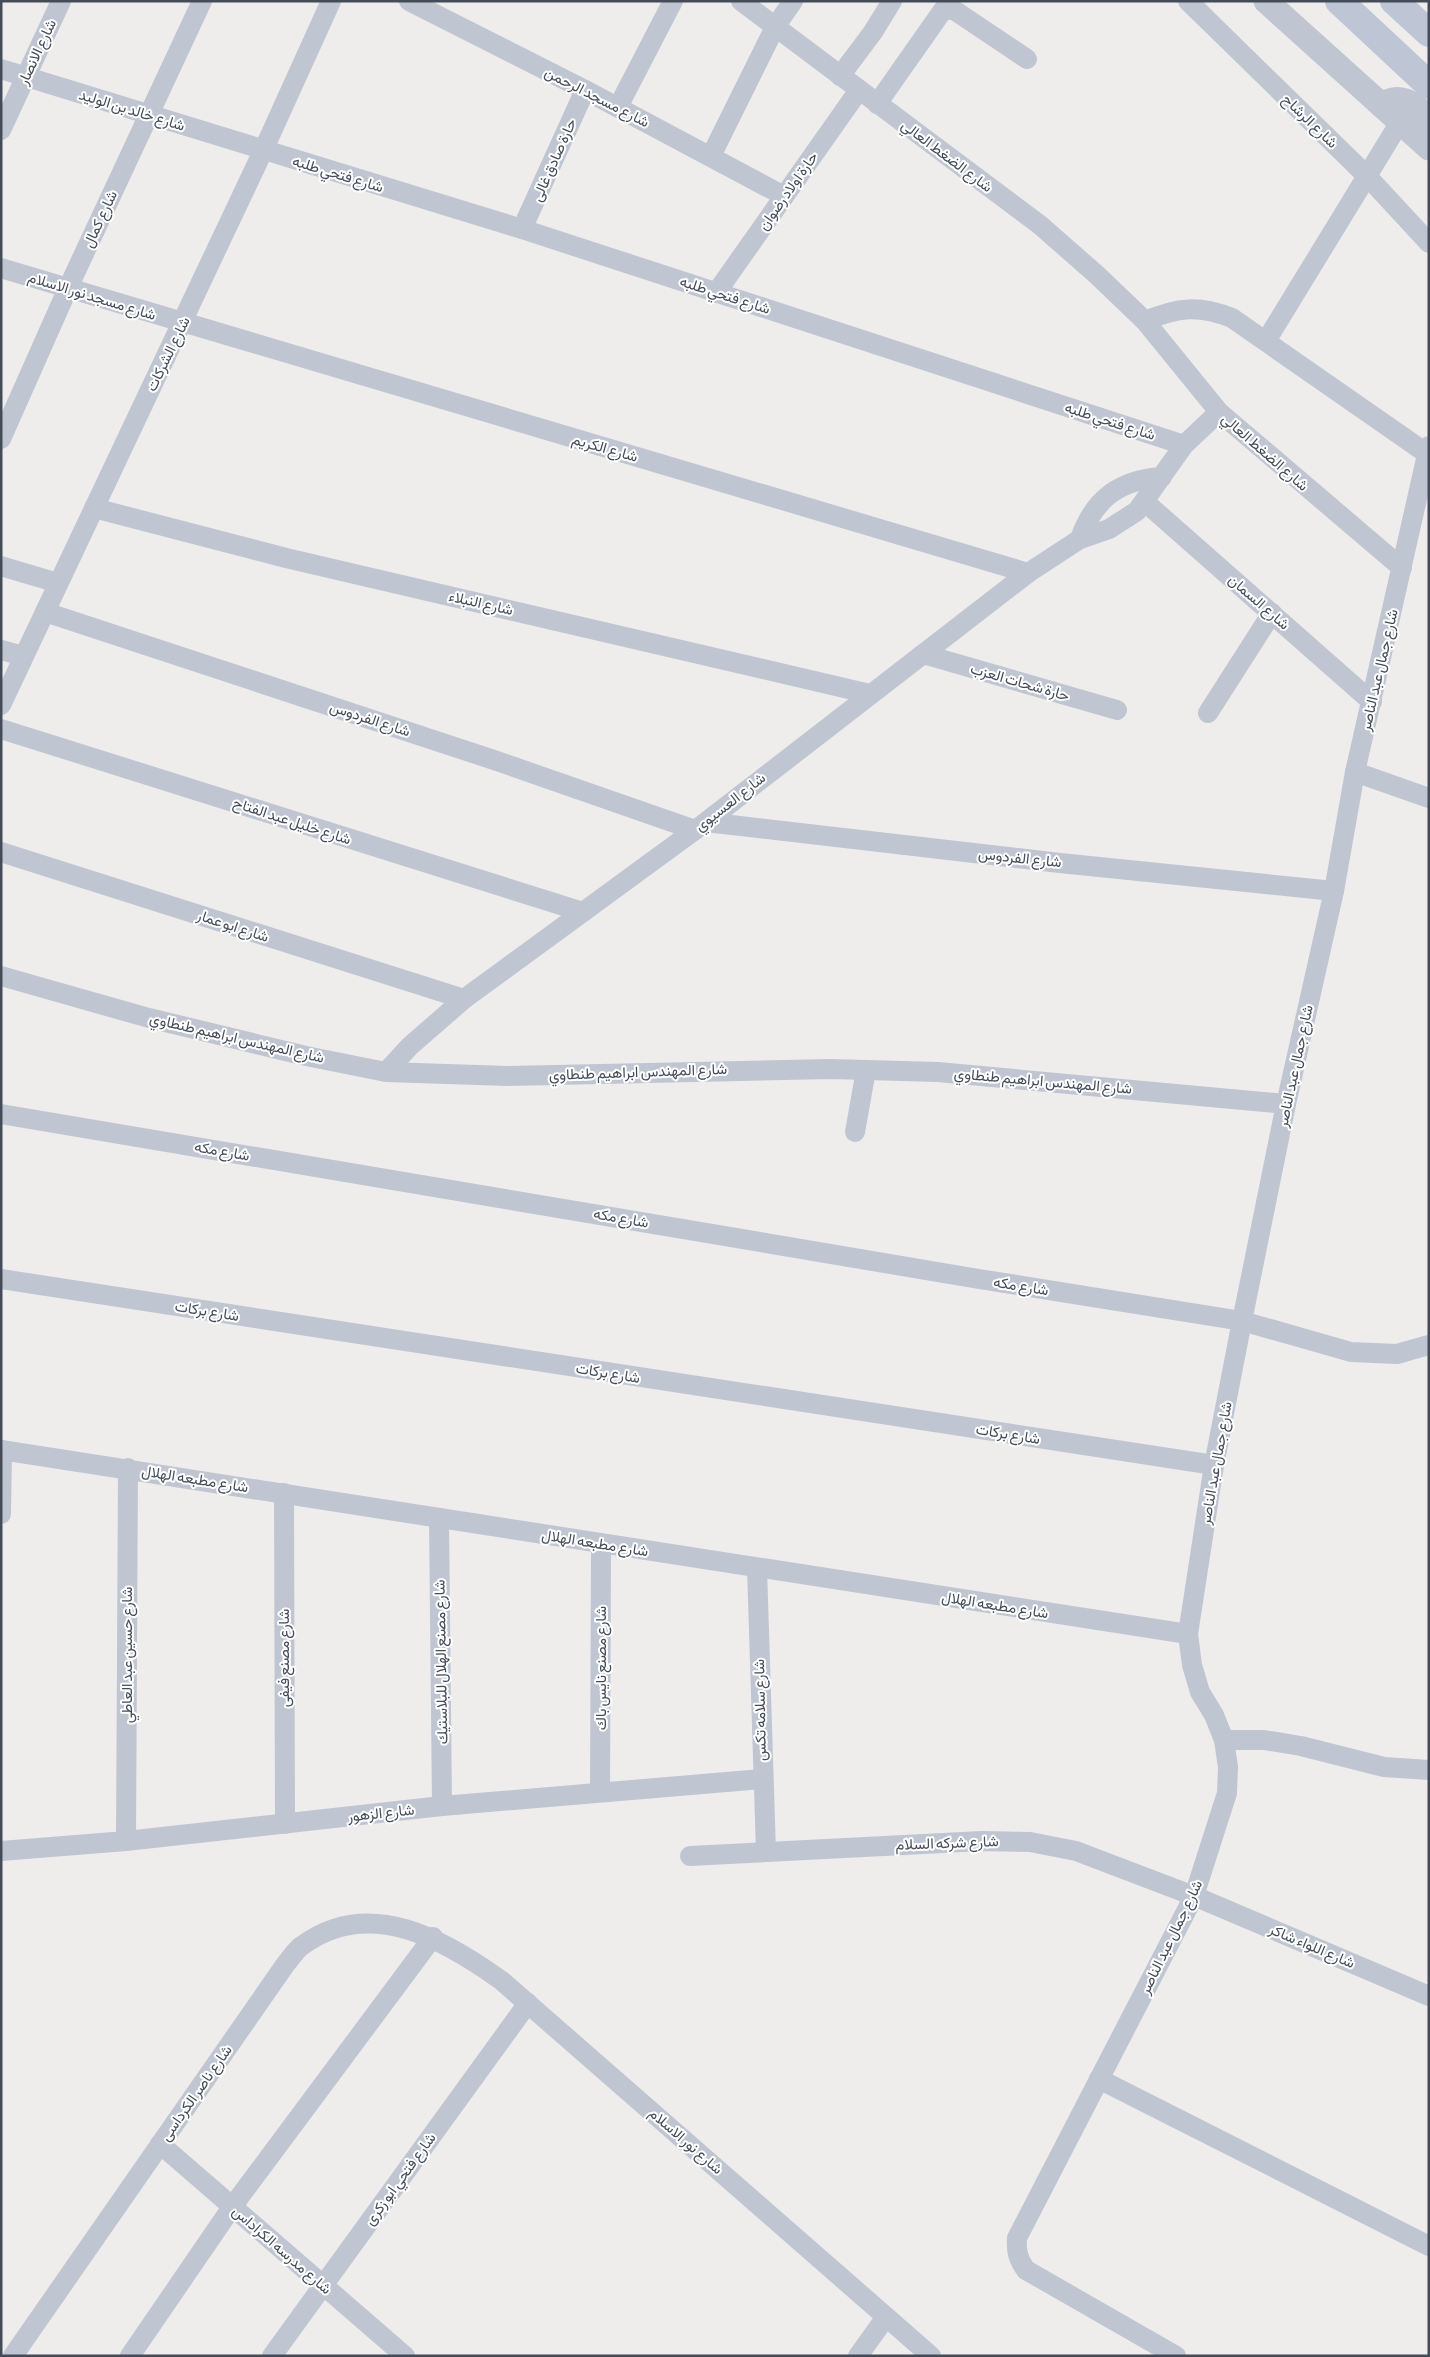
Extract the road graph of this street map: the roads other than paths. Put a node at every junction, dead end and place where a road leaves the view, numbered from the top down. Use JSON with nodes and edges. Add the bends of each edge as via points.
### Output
{"nodes":[{"id":1,"x":61,"y":1,"type":"edge"},
{"id":2,"x":202,"y":1,"type":"edge"},
{"id":3,"x":331,"y":1,"type":"edge"},
{"id":4,"x":409,"y":1,"type":"edge"},
{"id":5,"x":673,"y":1,"type":"edge"},
{"id":6,"x":741,"y":1,"type":"edge"},
{"id":7,"x":793,"y":1,"type":"edge"},
{"id":8,"x":892,"y":1,"type":"edge"},
{"id":9,"x":1188,"y":1,"type":"edge"},
{"id":10,"x":1266,"y":1,"type":"edge"},
{"id":11,"x":1339,"y":1,"type":"edge"},
{"id":12,"x":1394,"y":1,"type":"edge"},
{"id":13,"x":775,"y":27,"type":"junction"},
{"id":14,"x":1429,"y":33,"type":"edge"},
{"id":15,"x":1027,"y":59,"type":"dead end"},
{"id":16,"x":1,"y":69,"type":"edge"},
{"id":17,"x":840,"y":76,"type":"junction"},
{"id":18,"x":26,"y":77,"type":"junction"},
{"id":19,"x":1429,"y":85,"type":"edge"},
{"id":20,"x":585,"y":90,"type":"junction"},
{"id":21,"x":859,"y":90,"type":"junction"},
{"id":22,"x":877,"y":104,"type":"junction"},
{"id":23,"x":1381,"y":105,"type":"junction"},
{"id":24,"x":618,"y":107,"type":"junction"},
{"id":25,"x":149,"y":115,"type":"junction"},
{"id":26,"x":1429,"y":118,"type":"edge"},
{"id":27,"x":1400,"y":122,"type":"junction"},
{"id":28,"x":1,"y":130,"type":"edge"},
{"id":29,"x":1429,"y":148,"type":"edge"},
{"id":30,"x":263,"y":151,"type":"junction"},
{"id":31,"x":711,"y":156,"type":"junction"},
{"id":32,"x":1367,"y":176,"type":"junction"},
{"id":33,"x":784,"y":196,"type":"junction"},
{"id":34,"x":522,"y":229,"type":"junction"},
{"id":35,"x":1429,"y":242,"type":"edge"},
{"id":36,"x":1,"y":268,"type":"edge"},
{"id":37,"x":68,"y":288,"type":"junction"},
{"id":38,"x":716,"y":293,"type":"junction"},
{"id":39,"x":1145,"y":321,"type":"junction"},
{"id":40,"x":182,"y":323,"type":"junction"},
{"id":41,"x":1266,"y":341,"type":"junction"},
{"id":42,"x":1219,"y":412,"type":"junction"},
{"id":43,"x":1,"y":439,"type":"edge"},
{"id":44,"x":1184,"y":445,"type":"junction"},
{"id":45,"x":1427,"y":449,"type":"edge"},
{"id":46,"x":1162,"y":477,"type":"junction"},
{"id":47,"x":1145,"y":502,"type":"junction"},
{"id":48,"x":1423,"y":504,"type":"edge"},
{"id":49,"x":94,"y":508,"type":"junction"},
{"id":50,"x":1080,"y":538,"type":"junction"},
{"id":51,"x":1,"y":566,"type":"edge"},
{"id":52,"x":1402,"y":568,"type":"junction"},
{"id":53,"x":1028,"y":573,"type":"junction"},
{"id":54,"x":58,"y":583,"type":"junction"},
{"id":55,"x":44,"y":612,"type":"junction"},
{"id":56,"x":1272,"y":614,"type":"junction"},
{"id":57,"x":1,"y":650,"type":"edge"},
{"id":58,"x":923,"y":654,"type":"junction"},
{"id":59,"x":23,"y":656,"type":"junction"},
{"id":60,"x":870,"y":694,"type":"junction"},
{"id":61,"x":1372,"y":702,"type":"junction"},
{"id":62,"x":1,"y":705,"type":"edge"},
{"id":63,"x":1118,"y":710,"type":"dead end"},
{"id":64,"x":1208,"y":713,"type":"dead end"},
{"id":65,"x":1,"y":729,"type":"edge"},
{"id":66,"x":1355,"y":772,"type":"junction"},
{"id":67,"x":1429,"y":798,"type":"edge"},
{"id":68,"x":700,"y":826,"type":"junction"},
{"id":69,"x":1,"y":852,"type":"edge"},
{"id":70,"x":1334,"y":890,"type":"junction"},
{"id":71,"x":583,"y":912,"type":"junction"},
{"id":72,"x":1,"y":976,"type":"edge"},
{"id":73,"x":464,"y":999,"type":"junction"},
{"id":74,"x":866,"y":1070,"type":"junction"},
{"id":75,"x":386,"y":1072,"type":"junction"},
{"id":76,"x":1286,"y":1104,"type":"junction"},
{"id":77,"x":1,"y":1114,"type":"edge"},
{"id":78,"x":855,"y":1132,"type":"dead end"},
{"id":79,"x":1,"y":1279,"type":"edge"},
{"id":80,"x":1242,"y":1321,"type":"junction"},
{"id":81,"x":1429,"y":1345,"type":"edge"},
{"id":82,"x":2,"y":1450,"type":"edge"},
{"id":83,"x":1214,"y":1465,"type":"junction"},
{"id":84,"x":128,"y":1468,"type":"junction"},
{"id":85,"x":284,"y":1493,"type":"junction"},
{"id":86,"x":1,"y":1514,"type":"edge"},
{"id":87,"x":439,"y":1518,"type":"junction"},
{"id":88,"x":601,"y":1544,"type":"junction"},
{"id":89,"x":757,"y":1568,"type":"junction"},
{"id":90,"x":1188,"y":1634,"type":"junction"},
{"id":91,"x":1224,"y":1740,"type":"junction"},
{"id":92,"x":1429,"y":1770,"type":"edge"},
{"id":93,"x":762,"y":1779,"type":"junction"},
{"id":94,"x":600,"y":1792,"type":"junction"},
{"id":95,"x":442,"y":1806,"type":"junction"},
{"id":96,"x":285,"y":1824,"type":"junction"},
{"id":97,"x":126,"y":1841,"type":"junction"},
{"id":98,"x":1,"y":1851,"type":"edge"},
{"id":99,"x":766,"y":1852,"type":"junction"},
{"id":100,"x":690,"y":1856,"type":"dead end"},
{"id":101,"x":1194,"y":1896,"type":"junction"},
{"id":102,"x":433,"y":1937,"type":"junction"},
{"id":103,"x":1429,"y":1996,"type":"edge"},
{"id":104,"x":528,"y":2003,"type":"junction"},
{"id":105,"x":1099,"y":2079,"type":"junction"},
{"id":106,"x":160,"y":2144,"type":"junction"},
{"id":107,"x":232,"y":2207,"type":"junction"},
{"id":108,"x":1429,"y":2246,"type":"edge"},
{"id":109,"x":323,"y":2285,"type":"junction"},
{"id":110,"x":886,"y":2317,"type":"junction"},
{"id":111,"x":13,"y":2356,"type":"edge"},
{"id":112,"x":130,"y":2356,"type":"edge"},
{"id":113,"x":272,"y":2356,"type":"edge"},
{"id":114,"x":405,"y":2356,"type":"edge"},
{"id":115,"x":858,"y":2356,"type":"edge"},
{"id":116,"x":931,"y":2356,"type":"edge"},
{"id":117,"x":1176,"y":2356,"type":"edge"}],
"edges":[{"from":1,"to":18,"type":"street","name":"شارع الانصار"},
{"from":2,"to":25,"type":"street","name":"شارع كمال"},
{"from":3,"to":30,"type":"street","name":"شارع الشركات"},
{"from":4,"to":20,"type":"street","name":"شارع مسجد الرحمن"},
{"from":5,"to":24,"type":"street"},
{"from":6,"to":13,"type":"street","name":"شارع الضغط العالي"},
{"from":7,"to":13,"type":"street"},
{"from":8,"to":17,"type":"street"},
{"from":9,"to":32,"type":"street","name":"شارع الرشاح"},
{"from":10,"to":23,"type":"street"},
{"from":11,"to":19,"type":"main road"},
{"from":12,"to":14,"type":"main road"},
{"from":13,"to":17,"type":"street","name":"شارع الضغط العالي"},
{"from":13,"to":31,"type":"street"},
{"from":15,"to":22,"type":"street","via":[[954,10],[942,10]]},
{"from":16,"to":18,"type":"street","name":"شارع خالد بن الوليد"},
{"from":17,"to":21,"type":"street","name":"شارع الضغط العالي"},
{"from":18,"to":25,"type":"street","name":"شارع خالد بن الوليد"},
{"from":18,"to":28,"type":"street","name":"شارع الانصار"},
{"from":20,"to":24,"type":"street","name":"شارع مسجد الرحمن"},
{"from":20,"to":34,"type":"street","name":"حارة صادق غالى"},
{"from":21,"to":22,"type":"street","name":"شارع الضغط العالي"},
{"from":21,"to":33,"type":"street","name":"حارة اولاد رضوان"},
{"from":22,"to":39,"type":"street","name":"شارع الضغط العالي","via":[[1040,225]]},
{"from":23,"to":26,"type":"street","via":[[1393,99],[1407,100]]},
{"from":23,"to":27,"type":"street"},
{"from":24,"to":31,"type":"street","name":"شارع مسجد الرحمن"},
{"from":25,"to":30,"type":"street","name":"شارع خالد بن الوليد"},
{"from":25,"to":37,"type":"street","name":"شارع كمال"},
{"from":27,"to":29,"type":"street"},
{"from":27,"to":32,"type":"street"},
{"from":30,"to":34,"type":"street","name":"شارع فتحي طلبه"},
{"from":30,"to":40,"type":"street","name":"شارع الشركات"},
{"from":31,"to":33,"type":"street","name":"شارع مسجد الرحمن"},
{"from":32,"to":35,"type":"street","name":"شارع الرشاح"},
{"from":32,"to":41,"type":"street"},
{"from":33,"to":38,"type":"street","name":"حارة اولاد رضوان"},
{"from":34,"to":38,"type":"street","name":"شارع فتحي طلبه"},
{"from":36,"to":37,"type":"street","name":"شارع مسجد نور الاسلام"},
{"from":37,"to":40,"type":"street","name":"شارع مسجد نور الاسلام"},
{"from":37,"to":43,"type":"street","name":"شارع كمال"},
{"from":38,"to":44,"type":"street","name":"شارع فتحي طلبه"},
{"from":39,"to":41,"type":"street","via":[[1166,312],[1190,308],[1213,311],[1232,318]]},
{"from":39,"to":42,"type":"street","name":"شارع الضغط العالي"},
{"from":40,"to":49,"type":"street","name":"شارع الشركات"},
{"from":40,"to":53,"type":"street","name":"شارع الكريم"},
{"from":41,"to":45,"type":"street"},
{"from":42,"to":44,"type":"street","name":"شارع العسيوي"},
{"from":42,"to":52,"type":"street","name":"شارع الضغط العالي"},
{"from":44,"to":46,"type":"street","name":"شارع العسيوي"},
{"from":45,"to":48,"type":"street","name":"شارع جمال عبد الناصر"},
{"from":46,"to":47,"type":"street","name":"شارع العسيوي"},
{"from":46,"to":50,"type":"street","via":[[1144,478],[1111,493],[1086,520]]},
{"from":47,"to":50,"type":"street","name":"شارع العسيوي","via":[[1124,521]]},
{"from":47,"to":56,"type":"street","name":"شارع السمان"},
{"from":48,"to":52,"type":"street","name":"شارع جمال عبد الناصر"},
{"from":49,"to":54,"type":"street","name":"شارع الشركات"},
{"from":49,"to":60,"type":"street","name":"شارع النبلاء","via":[[286,558]]},
{"from":50,"to":53,"type":"street","name":"شارع العسيوي"},
{"from":51,"to":54,"type":"street"},
{"from":52,"to":61,"type":"street","name":"شارع جمال عبد الناصر"},
{"from":53,"to":58,"type":"street","name":"شارع العسيوي"},
{"from":54,"to":55,"type":"street","name":"شارع الشركات"},
{"from":55,"to":59,"type":"street","name":"شارع الشركات"},
{"from":55,"to":68,"type":"street","name":"شارع الفردوس"},
{"from":56,"to":61,"type":"street","name":"شارع السمان"},
{"from":56,"to":64,"type":"street"},
{"from":57,"to":59,"type":"street"},
{"from":58,"to":60,"type":"street","name":"شارع العسيوي"},
{"from":58,"to":63,"type":"street","name":"حارة شحات العزب"},
{"from":59,"to":62,"type":"street","name":"شارع الشركات"},
{"from":60,"to":68,"type":"street","name":"شارع العسيوي"},
{"from":61,"to":66,"type":"street","name":"شارع جمال عبد الناصر"},
{"from":65,"to":71,"type":"street","name":"شارع خليل عبد الفتاح"},
{"from":66,"to":67,"type":"street"},
{"from":66,"to":70,"type":"street","name":"شارع جمال عبد الناصر"},
{"from":68,"to":70,"type":"street","name":"شارع الفردوس"},
{"from":68,"to":71,"type":"street","name":"شارع العسيوي"},
{"from":69,"to":73,"type":"street","name":"شارع ابو عمار"},
{"from":70,"to":76,"type":"street","name":"شارع جمال عبد الناصر"},
{"from":71,"to":73,"type":"street","name":"شارع العسيوي"},
{"from":72,"to":75,"type":"street","name":"شارع المهندس ابراهيم طنطاوي","via":[[149,1018]]},
{"from":73,"to":75,"type":"street","name":"شارع العسيوي"},
{"from":74,"to":75,"type":"street","name":"شارع المهندس ابراهيم طنطاوي","via":[[508,1076]]},
{"from":74,"to":76,"type":"street","name":"شارع المهندس ابراهيم طنطاوي","via":[[938,1072]]},
{"from":74,"to":78,"type":"street"},
{"from":76,"to":80,"type":"street","name":"شارع جمال عبد الناصر"},
{"from":77,"to":80,"type":"street","name":"شارع مكه"},
{"from":79,"to":83,"type":"street","name":"شارع بركات"},
{"from":80,"to":81,"type":"street","name":"شارع مكه","via":[[1351,1352],[1397,1354]]},
{"from":80,"to":83,"type":"street","name":"شارع جمال عبد الناصر"},
{"from":82,"to":84,"type":"street","name":"شارع مطبعه الهلال"},
{"from":82,"to":86,"type":"street"},
{"from":83,"to":90,"type":"street","name":"شارع جمال عبد الناصر"},
{"from":84,"to":85,"type":"street","name":"شارع مطبعه الهلال"},
{"from":84,"to":97,"type":"street","name":"شارع حسين عبد العاطي"},
{"from":85,"to":87,"type":"street","name":"شارع مطبعه الهلال"},
{"from":85,"to":96,"type":"street","name":"شارع مصنع فيفى"},
{"from":87,"to":88,"type":"street","name":"شارع مطبعه الهلال"},
{"from":87,"to":95,"type":"street","name":"شارع مصنع الهلال للبلاستيك"},
{"from":88,"to":89,"type":"street","name":"شارع مطبعه الهلال"},
{"from":88,"to":94,"type":"street","name":"شارع مصنع نايس باك"},
{"from":89,"to":90,"type":"street","name":"شارع مطبعه الهلال"},
{"from":89,"to":93,"type":"street","name":"شارع سلامه تكس"},
{"from":90,"to":91,"type":"street","name":"شارع جمال عبد الناصر","via":[[1200,1692]]},
{"from":91,"to":92,"type":"street","via":[[1264,1740],[1384,1767]]},
{"from":91,"to":101,"type":"street","name":"شارع جمال عبد الناصر","via":[[1227,1793]]},
{"from":93,"to":94,"type":"street","name":"شارع الزهور"},
{"from":93,"to":99,"type":"street","name":"شارع سلامه تكس"},
{"from":94,"to":95,"type":"street","name":"شارع الزهور"},
{"from":95,"to":96,"type":"street","name":"شارع الزهور"},
{"from":96,"to":97,"type":"street","name":"شارع الزهور"},
{"from":97,"to":98,"type":"street","name":"شارع الزهور"},
{"from":99,"to":100,"type":"street","name":"شارع شركه السلام"},
{"from":99,"to":101,"type":"street","name":"شارع شركه السلام","via":[[982,1841],[1030,1842],[1076,1851]]},
{"from":101,"to":103,"type":"street","name":"شارع اللواء شاكر"},
{"from":101,"to":105,"type":"street","name":"شارع جمال عبد الناصر"},
{"from":102,"to":104,"type":"street","name":"شارع نور الاسلام","via":[[476,1962]]},
{"from":102,"to":106,"type":"street","name":"شارع ناصر الكرداسى","via":[[390,1924],[359,1924],[329,1931],[302,1945]]},
{"from":102,"to":107,"type":"street"},
{"from":104,"to":109,"type":"street","name":"شارع فتحي ابو زكرى"},
{"from":104,"to":110,"type":"street","name":"شارع نور الاسلام"},
{"from":105,"to":108,"type":"street"},
{"from":105,"to":117,"type":"street","name":"شارع جمال عبد الناصر","via":[[1017,2238],[1016,2250],[1019,2260],[1034,2276]]},
{"from":106,"to":107,"type":"street","name":"شارع مدرسه الكراداس"},
{"from":106,"to":111,"type":"street","name":"شارع ناصر الكرداسى"},
{"from":107,"to":109,"type":"street","name":"شارع مدرسه الكراداس"},
{"from":107,"to":112,"type":"street"},
{"from":109,"to":113,"type":"street","name":"شارع فتحي ابو زكرى"},
{"from":109,"to":114,"type":"street","name":"شارع مدرسه الكراداس"},
{"from":110,"to":115,"type":"street"},
{"from":110,"to":116,"type":"street","name":"شارع نور الاسلام"}]}
